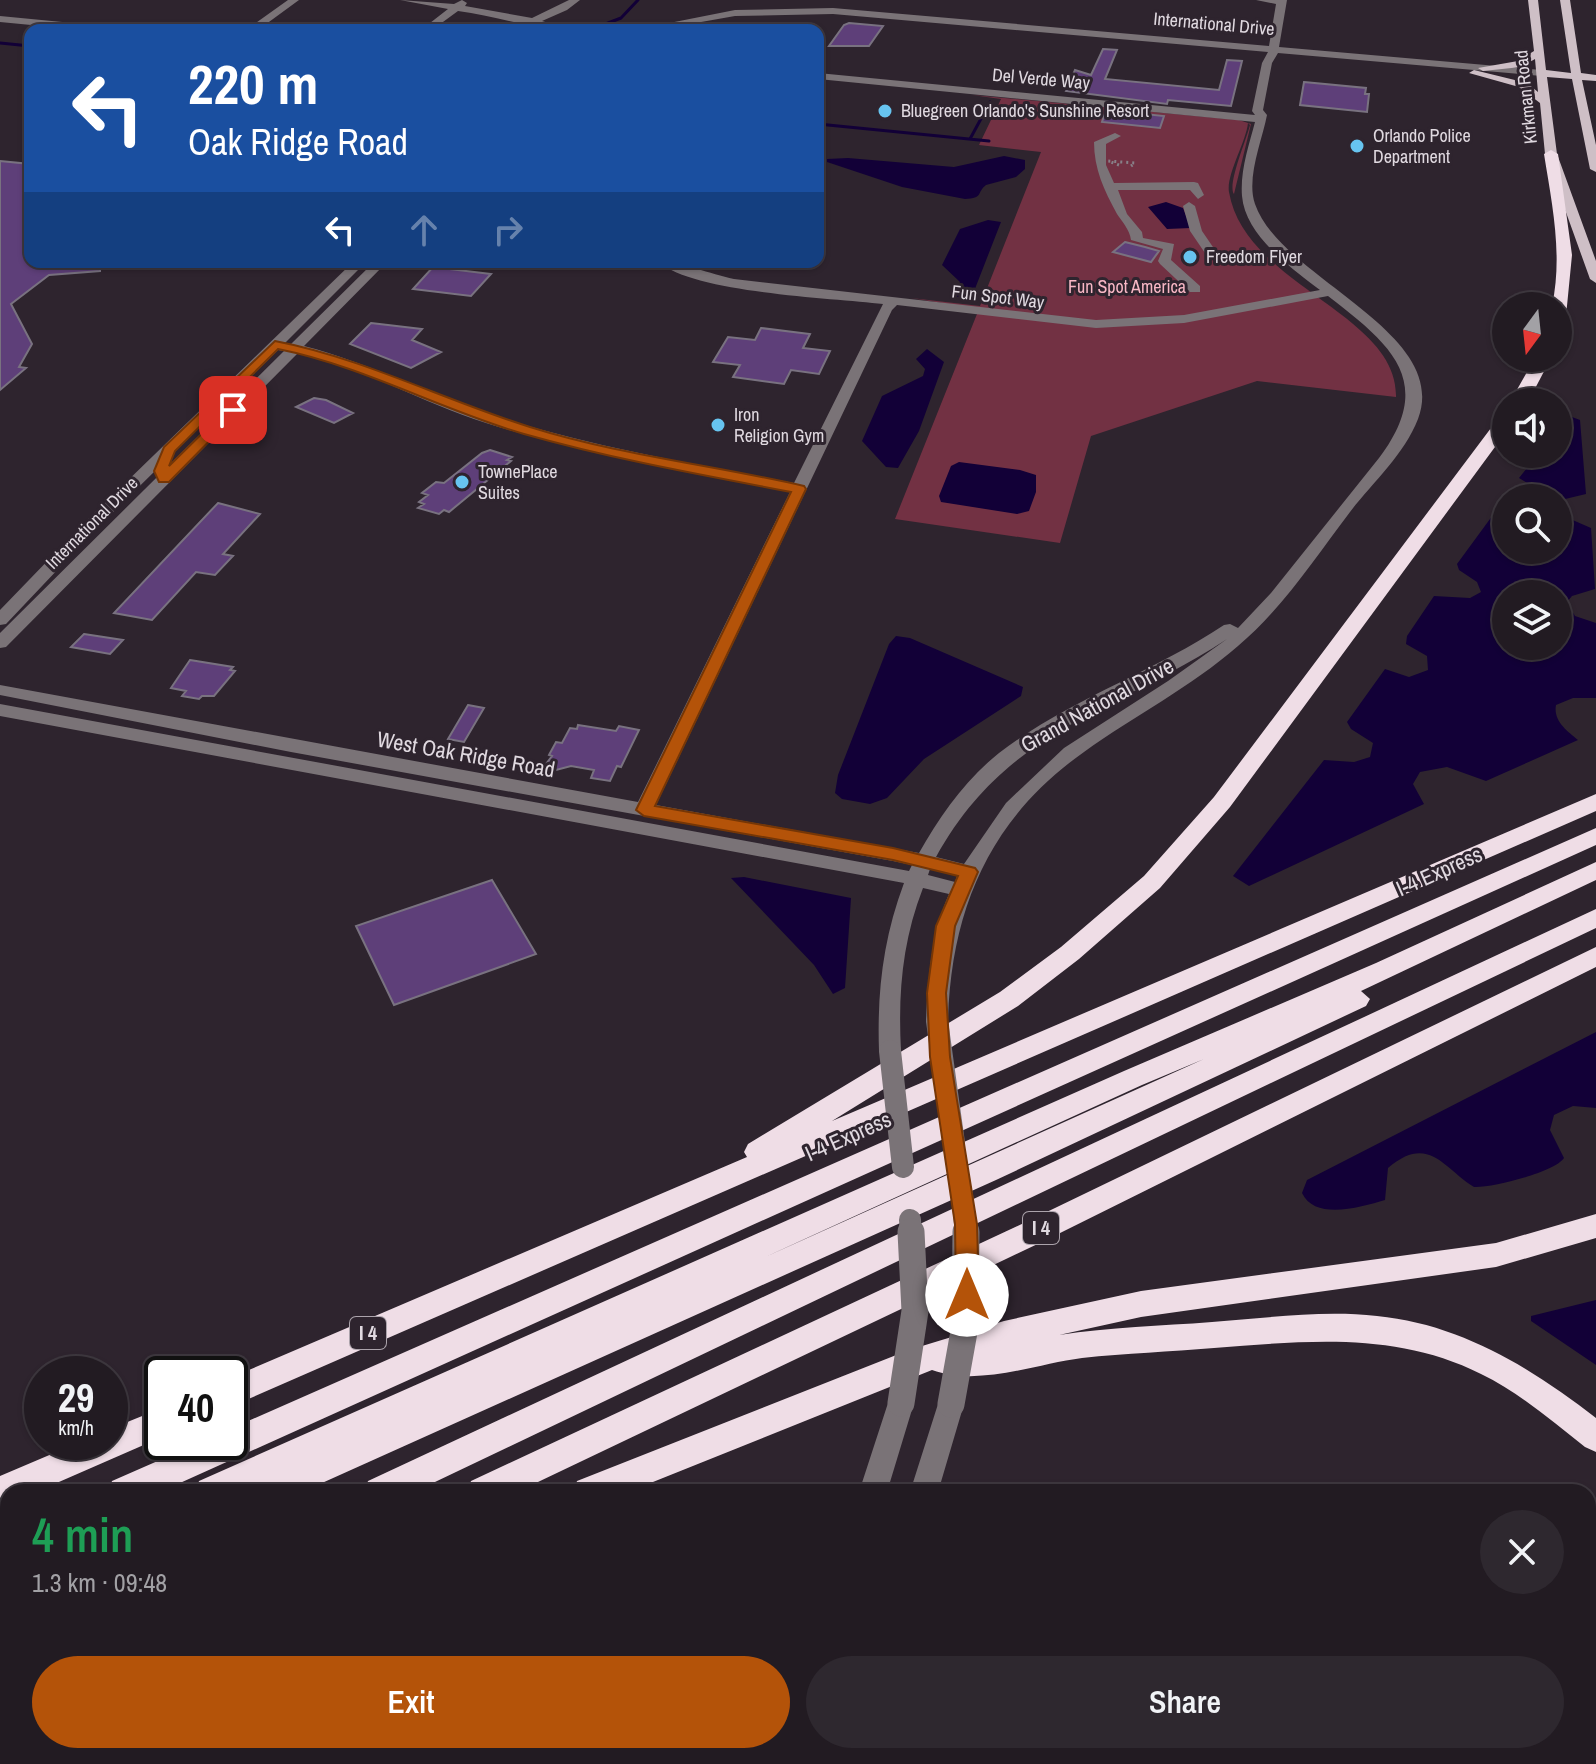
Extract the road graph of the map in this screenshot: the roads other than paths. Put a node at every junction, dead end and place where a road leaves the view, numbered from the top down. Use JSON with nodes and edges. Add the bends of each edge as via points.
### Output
{"nodes":[{"id":1,"x":294,"y":0,"type":"edge"},
{"id":2,"x":405,"y":0,"type":"edge"},
{"id":3,"x":445,"y":0,"type":"edge"},
{"id":4,"x":575,"y":0,"type":"edge"},
{"id":5,"x":842,"y":0,"type":"edge"},
{"id":6,"x":1261,"y":0,"type":"edge"},
{"id":7,"x":1533,"y":0,"type":"edge"},
{"id":8,"x":1565,"y":0,"type":"edge"},
{"id":9,"x":1282,"y":1,"type":"edge"},
{"id":10,"x":459,"y":4,"type":"junction"},
{"id":11,"x":832,"y":13,"type":"junction"},
{"id":12,"x":0,"y":19,"type":"edge"},
{"id":13,"x":538,"y":19,"type":"junction"},
{"id":14,"x":959,"y":22,"type":"junction"},
{"id":15,"x":52,"y":24,"type":"edge"},
{"id":16,"x":260,"y":24,"type":"edge"},
{"id":17,"x":434,"y":24,"type":"edge"},
{"id":18,"x":551,"y":24,"type":"edge"},
{"id":19,"x":560,"y":24,"type":"edge"},
{"id":20,"x":673,"y":24,"type":"edge"},
{"id":21,"x":698,"y":24,"type":"edge"},
{"id":22,"x":934,"y":24,"type":"junction"},
{"id":23,"x":1135,"y":37,"type":"junction"},
{"id":24,"x":1106,"y":40,"type":"junction"},
{"id":25,"x":1539,"y":52,"type":"junction"},
{"id":26,"x":1573,"y":52,"type":"junction"},
{"id":27,"x":1273,"y":54,"type":"junction"},
{"id":28,"x":1596,"y":70,"type":"edge"},
{"id":29,"x":1478,"y":71,"type":"junction"},
{"id":30,"x":1542,"y":76,"type":"junction"},
{"id":31,"x":824,"y":77,"type":"edge"},
{"id":32,"x":1596,"y":78,"type":"edge"},
{"id":33,"x":1577,"y":79,"type":"junction"},
{"id":34,"x":1594,"y":89,"type":"edge"},
{"id":35,"x":1543,"y":101,"type":"junction"},
{"id":36,"x":1581,"y":105,"type":"junction"},
{"id":37,"x":1261,"y":117,"type":"junction"},
{"id":38,"x":1115,"y":136,"type":"dead end"},
{"id":39,"x":1551,"y":154,"type":"junction"},
{"id":40,"x":1596,"y":169,"type":"edge"},
{"id":41,"x":1112,"y":187,"type":"junction"},
{"id":42,"x":1209,"y":250,"type":"dead end"},
{"id":43,"x":354,"y":268,"type":"edge"},
{"id":44,"x":375,"y":268,"type":"edge"},
{"id":45,"x":677,"y":268,"type":"edge"},
{"id":46,"x":1596,"y":279,"type":"edge"},
{"id":47,"x":1195,"y":289,"type":"dead end"},
{"id":48,"x":1330,"y":292,"type":"junction"},
{"id":49,"x":1563,"y":292,"type":"edge"},
{"id":50,"x":893,"y":302,"type":"junction"},
{"id":51,"x":275,"y":345,"type":"junction"},
{"id":52,"x":296,"y":347,"type":"junction"},
{"id":53,"x":1492,"y":439,"type":"edge"},
{"id":54,"x":168,"y":449,"type":"junction"},
{"id":55,"x":144,"y":473,"type":"junction"},
{"id":56,"x":164,"y":479,"type":"junction"},
{"id":57,"x":799,"y":489,"type":"junction"},
{"id":58,"x":135,"y":507,"type":"junction"},
{"id":59,"x":1275,"y":596,"type":"junction"},
{"id":60,"x":0,"y":620,"type":"edge"},
{"id":61,"x":0,"y":643,"type":"edge"},
{"id":62,"x":0,"y":690,"type":"edge"},
{"id":63,"x":0,"y":710,"type":"edge"},
{"id":64,"x":1596,"y":802,"type":"edge"},
{"id":65,"x":644,"y":810,"type":"junction"},
{"id":66,"x":1596,"y":836,"type":"edge"},
{"id":67,"x":920,"y":870,"type":"junction"},
{"id":68,"x":1596,"y":870,"type":"edge"},
{"id":69,"x":964,"y":881,"type":"junction"},
{"id":70,"x":1596,"y":888,"type":"edge"},
{"id":71,"x":1596,"y":918,"type":"edge"},
{"id":72,"x":1596,"y":956,"type":"edge"},
{"id":73,"x":958,"y":1170,"type":"junction"},
{"id":74,"x":727,"y":1177,"type":"junction"},
{"id":75,"x":906,"y":1193,"type":"junction"},
{"id":76,"x":1596,"y":1226,"type":"edge"},
{"id":77,"x":920,"y":1360,"type":"junction"},
{"id":78,"x":248,"y":1385,"type":"edge"},
{"id":79,"x":144,"y":1430,"type":"edge"},
{"id":80,"x":1596,"y":1437,"type":"edge"},
{"id":81,"x":19,"y":1484,"type":"edge"},
{"id":82,"x":142,"y":1484,"type":"edge"},
{"id":83,"x":230,"y":1484,"type":"edge"},
{"id":84,"x":283,"y":1484,"type":"edge"},
{"id":85,"x":397,"y":1484,"type":"edge"},
{"id":86,"x":500,"y":1484,"type":"edge"},
{"id":87,"x":609,"y":1484,"type":"edge"},
{"id":88,"x":876,"y":1484,"type":"edge"},
{"id":89,"x":926,"y":1484,"type":"edge"}],
"edges":[{"from":1,"to":16,"type":"street"},
{"from":2,"to":10,"type":"street"},
{"from":3,"to":10,"type":"street"},
{"from":4,"to":13,"type":"street"},
{"from":5,"to":11,"type":"street"},
{"from":6,"to":9,"type":"street"},
{"from":7,"to":25,"type":"main road","name":"Kirkman Road"},
{"from":8,"to":26,"type":"main road"},
{"from":9,"to":27,"type":"street","name":"Grand National Drive"},
{"from":10,"to":13,"type":"street"},
{"from":10,"to":17,"type":"street"},
{"from":11,"to":14,"type":"street","name":"International Drive"},
{"from":11,"to":20,"type":"street","name":"International Drive","via":[[735,13]]},
{"from":11,"to":21,"type":"street","name":"International Drive"},
{"from":11,"to":22,"type":"street","name":"International Drive"},
{"from":12,"to":15,"type":"street"},
{"from":13,"to":18,"type":"street"},
{"from":13,"to":19,"type":"street"},
{"from":14,"to":22,"type":"street"},
{"from":14,"to":23,"type":"street","name":"International Drive"},
{"from":22,"to":24,"type":"street","name":"International Drive"},
{"from":23,"to":24,"type":"street"},
{"from":23,"to":27,"type":"street","name":"International Drive"},
{"from":24,"to":27,"type":"street","name":"International Drive"},
{"from":25,"to":29,"type":"main road","via":[[1521,64]]},
{"from":25,"to":30,"type":"main road","name":"Kirkman Road"},
{"from":26,"to":28,"type":"main road"},
{"from":26,"to":33,"type":"main road"},
{"from":27,"to":29,"type":"street","name":"International Drive"},
{"from":27,"to":37,"type":"street","name":"Grand National Drive","via":[[1278,64],[1274,93],[1270,112]]},
{"from":29,"to":30,"type":"street","name":"International Drive"},
{"from":29,"to":35,"type":"main road","via":[[1523,85]]},
{"from":30,"to":33,"type":"main road","name":"International Drive"},
{"from":30,"to":35,"type":"main road","name":"Kirkman Road"},
{"from":31,"to":37,"type":"street","name":"Del Verde Way"},
{"from":32,"to":33,"type":"main road","name":"International Drive"},
{"from":33,"to":34,"type":"main road","name":"International Drive"},
{"from":33,"to":36,"type":"main road"},
{"from":34,"to":36,"type":"main road"},
{"from":35,"to":39,"type":"main road","name":"Kirkman Road"},
{"from":36,"to":40,"type":"main road"},
{"from":37,"to":48,"type":"street","name":"Grand National Drive","via":[[1248,200],[1268,240]]},
{"from":38,"to":41,"type":"street","via":[[1100,142],[1100,165]]},
{"from":39,"to":46,"type":"main road","name":"Kirkman Road"},
{"from":39,"to":49,"type":"highway","via":[[1565,243]]},
{"from":41,"to":42,"type":"street","via":[[1194,186],[1196,231]]},
{"from":41,"to":47,"type":"street","via":[[1137,240],[1170,247],[1164,261]]},
{"from":43,"to":51,"type":"street","name":"International Drive"},
{"from":44,"to":52,"type":"street","name":"International Drive"},
{"from":45,"to":50,"type":"street","name":"Fun Spot Way","via":[[722,281]]},
{"from":48,"to":50,"type":"street","name":"Fun Spot Way","via":[[1184,319],[1121,324]]},
{"from":48,"to":59,"type":"street","name":"Grand National Drive","via":[[1401,355],[1412,381],[1413,411],[1381,463]]},
{"from":50,"to":57,"type":"street"},
{"from":51,"to":52,"type":"street"},
{"from":51,"to":54,"type":"street","name":"International Drive"},
{"from":52,"to":56,"type":"street","name":"International Drive"},
{"from":52,"to":57,"type":"street","via":[[529,431]]},
{"from":53,"to":74,"type":"highway","via":[[1222,802],[1152,882],[1009,999],[769,1142]]},
{"from":54,"to":55,"type":"street","name":"International Drive"},
{"from":54,"to":56,"type":"street","via":[[161,471]]},
{"from":55,"to":58,"type":"street"},
{"from":55,"to":60,"type":"street","name":"International Drive"},
{"from":56,"to":58,"type":"street","name":"International Drive"},
{"from":57,"to":65,"type":"street"},
{"from":58,"to":61,"type":"street","name":"International Drive"},
{"from":59,"to":67,"type":"street","name":"Grand National Drive","via":[[1212,641],[1040,733],[1004,759],[960,804]]},
{"from":59,"to":69,"type":"street","name":"Grand National Drive","via":[[1233,641],[1195,671],[1072,751],[1010,808]]},
{"from":62,"to":65,"type":"street","name":"West Oak Ridge Road"},
{"from":63,"to":67,"type":"street","name":"West Oak Ridge Road"},
{"from":64,"to":74,"type":"highway","number":"I 4"},
{"from":65,"to":67,"type":"street","name":"West Oak Ridge Road"},
{"from":66,"to":82,"type":"highway","name":"I-4 Express"},
{"from":67,"to":69,"type":"street"},
{"from":67,"to":75,"type":"street","name":"Grand National Drive","bridge":true,"via":[[898,928],[888,1011]]},
{"from":68,"to":73,"type":"highway","via":[[1385,970],[1133,1078]]},
{"from":69,"to":73,"type":"street","name":"Grand National Drive","bridge":true,"via":[[941,946],[937,1021]]},
{"from":70,"to":73,"type":"highway"},
{"from":71,"to":85,"type":"highway"},
{"from":72,"to":86,"type":"highway","number":"I 4","via":[[996,1250]]},
{"from":73,"to":75,"type":"highway"},
{"from":73,"to":89,"type":"street","name":"Grand National Drive","bridge":true,"via":[[967,1246],[962,1355]]},
{"from":74,"to":78,"type":"highway","number":"I 4"},
{"from":75,"to":83,"type":"highway"},
{"from":75,"to":84,"type":"highway"},
{"from":75,"to":88,"type":"street","name":"Grand National Drive","bridge":true,"via":[[915,1311],[901,1403]]},
{"from":76,"to":77,"type":"highway","via":[[1496,1255],[1060,1320]]},
{"from":77,"to":80,"type":"highway","via":[[986,1361],[1081,1345],[1320,1327],[1379,1329],[1443,1344],[1500,1368]]},
{"from":77,"to":87,"type":"highway"},
{"from":79,"to":81,"type":"highway"}]}
